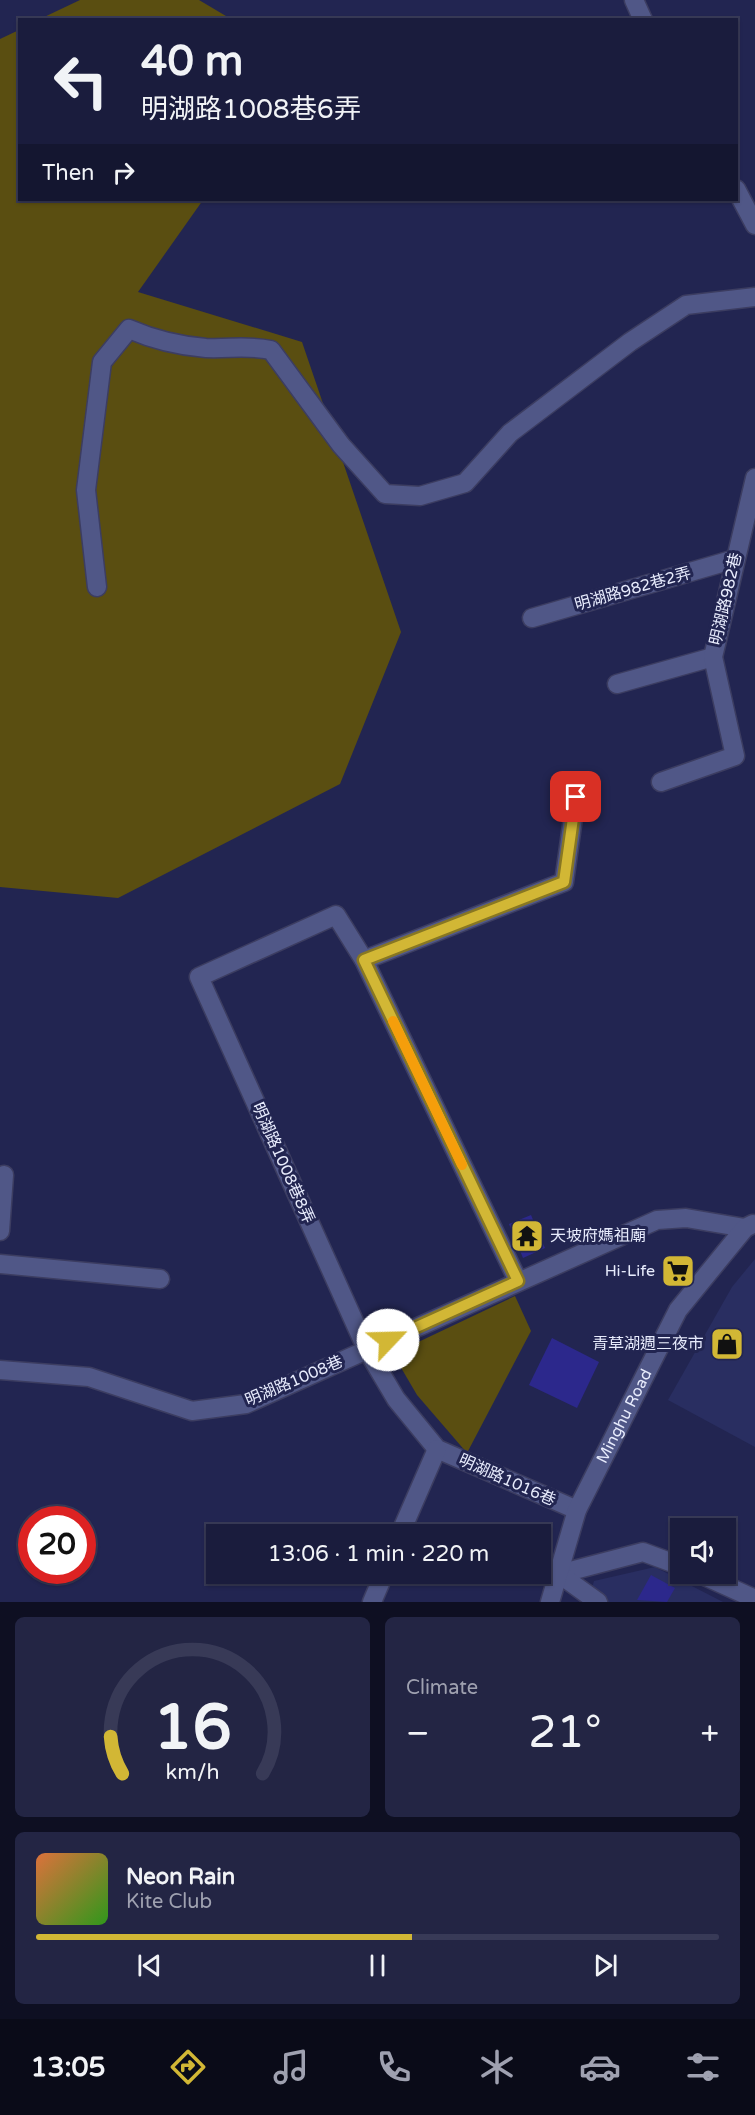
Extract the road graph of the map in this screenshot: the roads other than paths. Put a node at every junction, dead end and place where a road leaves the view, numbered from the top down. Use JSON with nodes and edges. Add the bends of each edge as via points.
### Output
{"nodes":[{"id":1,"x":634,"y":0,"type":"edge"},
{"id":2,"x":642,"y":18,"type":"edge"},
{"id":3,"x":738,"y":193,"type":"edge"},
{"id":4,"x":755,"y":225,"type":"edge"},
{"id":5,"x":755,"y":297,"type":"edge"},
{"id":6,"x":755,"y":478,"type":"edge"},
{"id":7,"x":735,"y":559,"type":"junction"},
{"id":8,"x":97,"y":587,"type":"dead end"},
{"id":9,"x":532,"y":618,"type":"dead end"},
{"id":10,"x":713,"y":657,"type":"junction"},
{"id":11,"x":617,"y":684,"type":"dead end"},
{"id":12,"x":661,"y":782,"type":"dead end"},
{"id":13,"x":576,"y":797,"type":"dead end"},
{"id":14,"x":364,"y":960,"type":"junction"},
{"id":15,"x":4,"y":1175,"type":"dead end"},
{"id":16,"x":750,"y":1226,"type":"edge"},
{"id":17,"x":0,"y":1230,"type":"edge"},
{"id":18,"x":0,"y":1264,"type":"edge"},
{"id":19,"x":160,"y":1279,"type":"dead end"},
{"id":20,"x":518,"y":1281,"type":"junction"},
{"id":21,"x":367,"y":1350,"type":"junction"},
{"id":22,"x":0,"y":1370,"type":"edge"},
{"id":23,"x":437,"y":1449,"type":"junction"},
{"id":24,"x":577,"y":1510,"type":"junction"},
{"id":25,"x":404,"y":1524,"type":"edge"},
{"id":26,"x":670,"y":1562,"type":"edge"},
{"id":27,"x":559,"y":1574,"type":"junction"},
{"id":28,"x":380,"y":1584,"type":"edge"},
{"id":29,"x":722,"y":1584,"type":"edge"},
{"id":30,"x":755,"y":1599,"type":"edge"},
{"id":31,"x":372,"y":1602,"type":"edge"},
{"id":32,"x":550,"y":1602,"type":"edge"},
{"id":33,"x":598,"y":1602,"type":"edge"}],
"edges":[{"from":1,"to":2,"type":"street"},
{"from":3,"to":4,"type":"street"},
{"from":5,"to":8,"type":"street","via":[[686,305],[630,342],[510,433],[465,483],[420,496],[385,494],[341,445],[272,350],[248,345],[206,348],[147,337],[129,329],[102,362],[86,490]]},
{"from":6,"to":7,"type":"street","name":"明湖路982巷"},
{"from":7,"to":9,"type":"street","name":"明湖路982巷2弄"},
{"from":7,"to":10,"type":"street","name":"明湖路982巷"},
{"from":10,"to":11,"type":"street"},
{"from":10,"to":12,"type":"street","name":"明湖路982巷","via":[[735,756]]},
{"from":13,"to":14,"type":"street","via":[[564,882]]},
{"from":14,"to":20,"type":"street"},
{"from":14,"to":21,"type":"street","name":"明湖路1008巷8弄","via":[[336,915],[199,977]]},
{"from":15,"to":17,"type":"street"},
{"from":16,"to":20,"type":"street","name":"明湖路1008巷","via":[[686,1218],[657,1220]]},
{"from":16,"to":24,"type":"street","name":"Minghu Road","via":[[678,1310]]},
{"from":18,"to":19,"type":"street"},
{"from":20,"to":21,"type":"street","name":"明湖路1008巷"},
{"from":21,"to":22,"type":"street","name":"明湖路1008巷","via":[[246,1404],[192,1411],[89,1377]]},
{"from":21,"to":23,"type":"street","name":"明湖路1016巷","via":[[396,1399]]},
{"from":23,"to":24,"type":"street","name":"明湖路1016巷"},
{"from":23,"to":25,"type":"street","name":"明湖路1016巷"},
{"from":24,"to":27,"type":"street","name":"Minghu Road"},
{"from":26,"to":27,"type":"street","via":[[643,1552]]},
{"from":27,"to":32,"type":"street","name":"Minghu Road"},
{"from":27,"to":33,"type":"street"},
{"from":28,"to":31,"type":"street"},
{"from":29,"to":30,"type":"street"}]}
